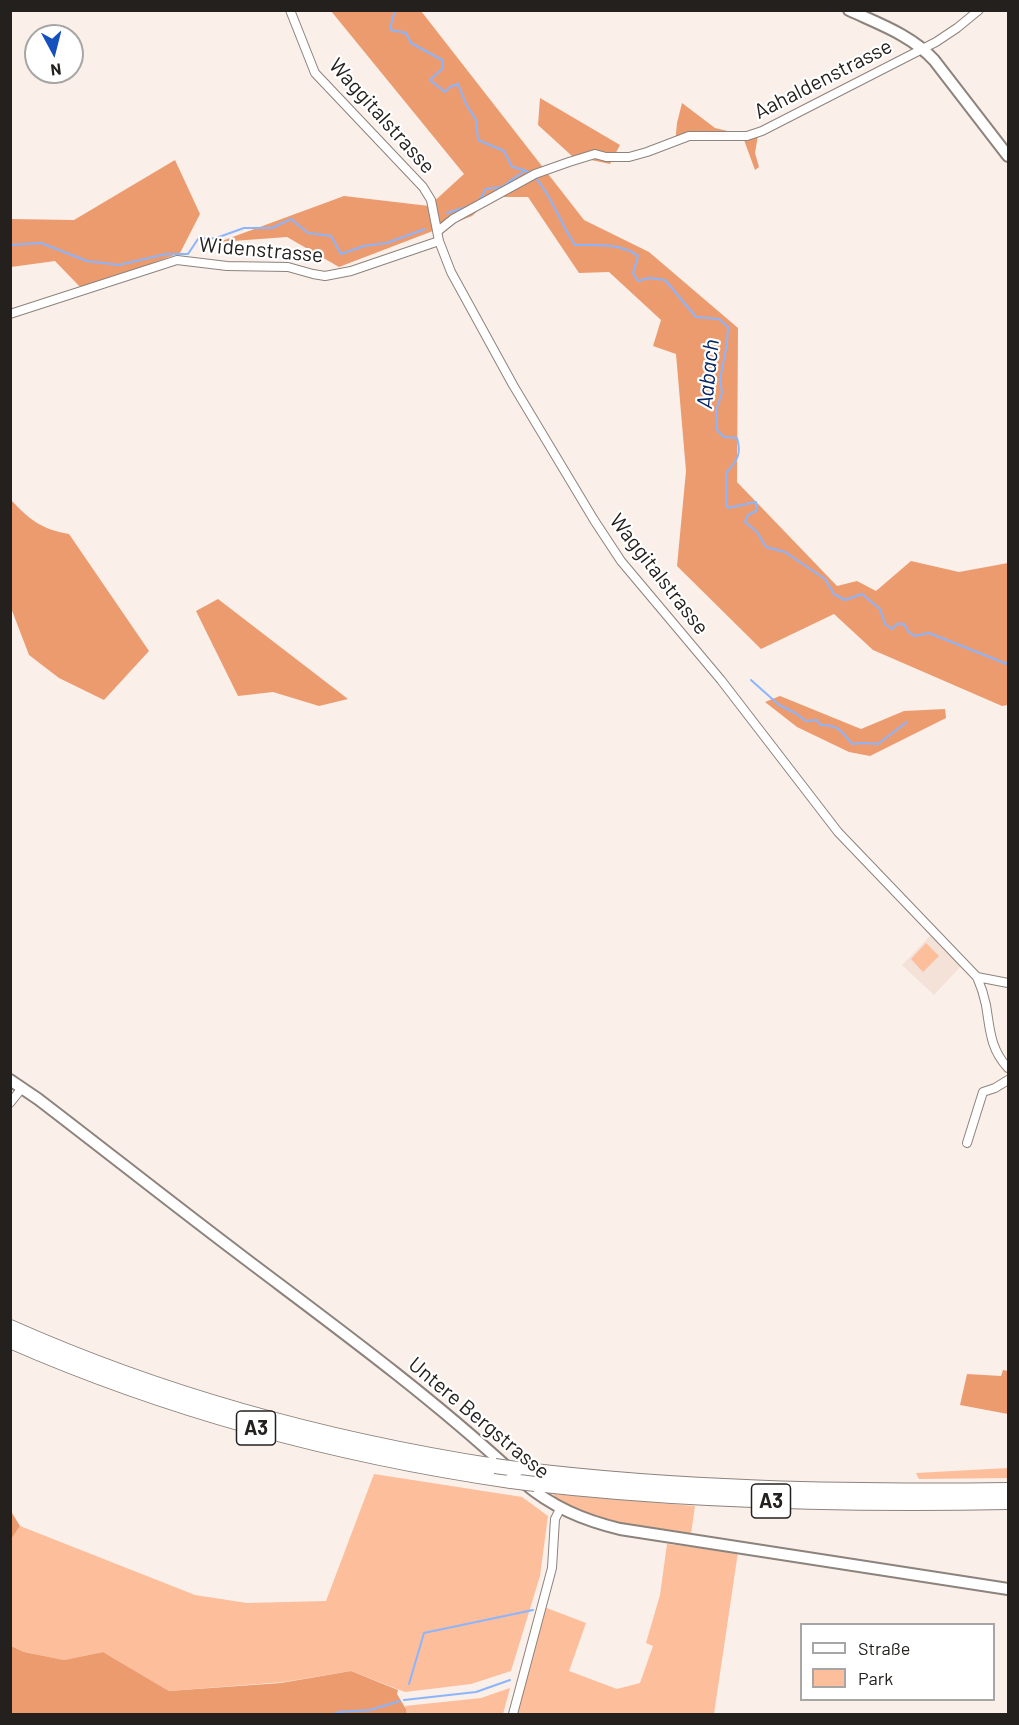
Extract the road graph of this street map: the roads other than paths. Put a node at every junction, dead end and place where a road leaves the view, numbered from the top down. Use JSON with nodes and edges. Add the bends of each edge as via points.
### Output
{"nodes":[{"id":1,"x":290,"y":10,"type":"edge"},
{"id":2,"x":849,"y":10,"type":"edge"},
{"id":3,"x":979,"y":10,"type":"edge"},
{"id":4,"x":922,"y":49,"type":"junction"},
{"id":5,"x":1008,"y":156,"type":"edge"},
{"id":6,"x":438,"y":231,"type":"junction"},
{"id":7,"x":439,"y":240,"type":"junction"},
{"id":8,"x":10,"y":314,"type":"edge"},
{"id":9,"x":977,"y":977,"type":"junction"},
{"id":10,"x":1008,"y":983,"type":"edge"},
{"id":11,"x":1008,"y":1068,"type":"edge"},
{"id":12,"x":10,"y":1080,"type":"edge"},
{"id":13,"x":1008,"y":1080,"type":"edge"},
{"id":14,"x":22,"y":1088,"type":"junction"},
{"id":15,"x":10,"y":1103,"type":"edge"},
{"id":16,"x":967,"y":1143,"type":"dead end"},
{"id":17,"x":10,"y":1327,"type":"edge"},
{"id":18,"x":10,"y":1341,"type":"edge"},
{"id":19,"x":514,"y":1475,"type":"junction"},
{"id":20,"x":1008,"y":1490,"type":"edge"},
{"id":21,"x":1008,"y":1502,"type":"edge"},
{"id":22,"x":560,"y":1509,"type":"junction"},
{"id":23,"x":1008,"y":1589,"type":"edge"},
{"id":24,"x":513,"y":1714,"type":"edge"}],
"edges":[{"from":1,"to":6,"type":"street","name":"Waggitalstrasse","via":[[315,73],[423,188],[431,200]]},
{"from":2,"to":4,"type":"main road","via":[[892,29]]},
{"from":3,"to":4,"type":"street","name":"Aahaldenstrasse"},
{"from":4,"to":5,"type":"main road"},
{"from":4,"to":6,"type":"street","name":"Aahaldenstrasse","via":[[747,136],[688,136],[629,157],[595,154],[531,176]]},
{"from":6,"to":7,"type":"street","name":"Waggitalstrasse"},
{"from":7,"to":8,"type":"street","name":"Widenstrasse","via":[[351,271],[325,276],[288,267],[177,260]]},
{"from":7,"to":9,"type":"street","name":"Waggitalstrasse","via":[[451,272],[513,385],[621,561],[721,680],[838,832]]},
{"from":9,"to":10,"type":"street"},
{"from":9,"to":11,"type":"street","name":"Waggitalstrasse","via":[[993,1045]]},
{"from":12,"to":14,"type":"main road","name":"Untere Bergstrasse"},
{"from":13,"to":16,"type":"street","via":[[983,1092]]},
{"from":14,"to":15,"type":"street"},
{"from":14,"to":22,"type":"main road","name":"Untere Bergstrasse","via":[[402,1377],[537,1494]]},
{"from":17,"to":19,"type":"highway","number":"A3","bridge":true,"via":[[133,1377],[257,1416],[366,1443],[495,1466]]},
{"from":18,"to":19,"type":"highway","number":"A3","via":[[98,1377],[230,1421],[363,1455]]},
{"from":19,"to":20,"type":"highway","number":"A3","via":[[731,1487]]},
{"from":19,"to":21,"type":"highway","number":"A3","bridge":true,"via":[[535,1484],[748,1501]]},
{"from":22,"to":23,"type":"main road","name":"Untere Bergstrasse","via":[[620,1529]]},
{"from":22,"to":24,"type":"street","via":[[555,1519],[552,1568]]}]}
